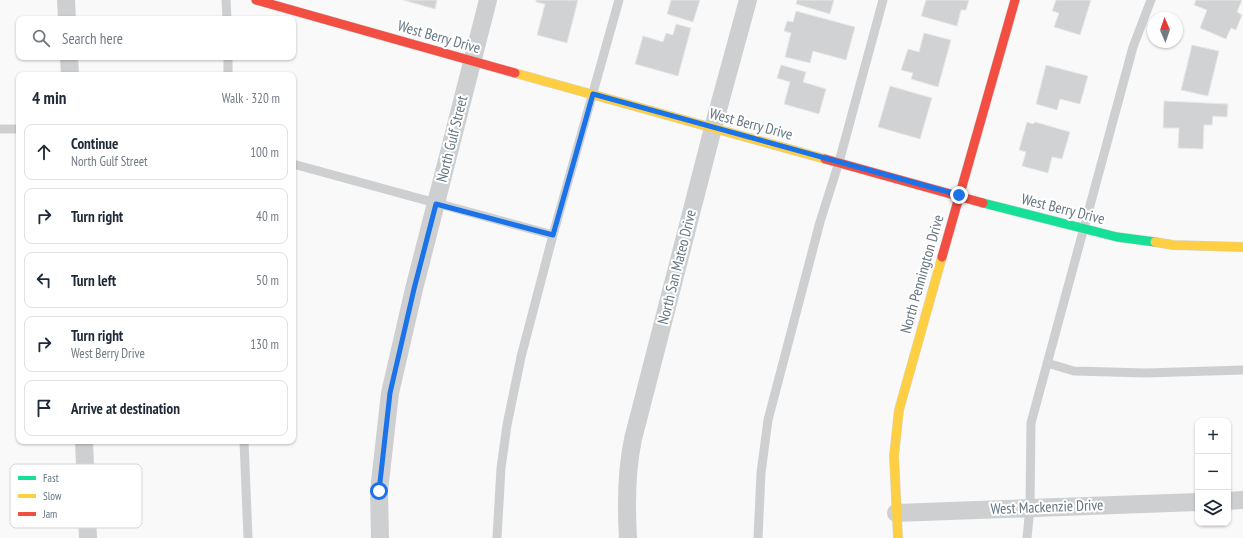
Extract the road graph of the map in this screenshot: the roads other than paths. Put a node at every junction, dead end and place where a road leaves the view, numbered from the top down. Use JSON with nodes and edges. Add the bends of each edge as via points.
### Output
{"nodes":[{"id":1,"x":66,"y":0,"type":"edge"},
{"id":2,"x":226,"y":0,"type":"edge"},
{"id":3,"x":256,"y":0,"type":"edge"},
{"id":4,"x":488,"y":0,"type":"edge"},
{"id":5,"x":619,"y":0,"type":"edge"},
{"id":6,"x":748,"y":0,"type":"edge"},
{"id":7,"x":883,"y":0,"type":"edge"},
{"id":8,"x":1016,"y":0,"type":"edge"},
{"id":9,"x":1151,"y":0,"type":"edge"},
{"id":10,"x":67,"y":16,"type":"edge"},
{"id":11,"x":227,"y":16,"type":"edge"},
{"id":12,"x":69,"y":60,"type":"edge"},
{"id":13,"x":228,"y":60,"type":"edge"},
{"id":14,"x":472,"y":60,"type":"junction"},
{"id":15,"x":70,"y":72,"type":"edge"},
{"id":16,"x":228,"y":72,"type":"edge"},
{"id":17,"x":593,"y":94,"type":"junction"},
{"id":18,"x":713,"y":128,"type":"junction"},
{"id":19,"x":0,"y":129,"type":"edge"},
{"id":20,"x":16,"y":129,"type":"edge"},
{"id":21,"x":839,"y":162,"type":"junction"},
{"id":22,"x":296,"y":165,"type":"edge"},
{"id":23,"x":959,"y":195,"type":"junction"},
{"id":24,"x":436,"y":204,"type":"junction"},
{"id":25,"x":1084,"y":228,"type":"junction"},
{"id":26,"x":553,"y":235,"type":"junction"},
{"id":27,"x":1243,"y":247,"type":"edge"},
{"id":28,"x":1047,"y":363,"type":"junction"},
{"id":29,"x":1243,"y":370,"type":"edge"},
{"id":30,"x":84,"y":444,"type":"edge"},
{"id":31,"x":244,"y":444,"type":"edge"},
{"id":32,"x":85,"y":464,"type":"edge"},
{"id":33,"x":1243,"y":500,"type":"edge"},
{"id":34,"x":1231,"y":501,"type":"edge"},
{"id":35,"x":1195,"y":502,"type":"edge"},
{"id":36,"x":1030,"y":507,"type":"junction"},
{"id":37,"x":896,"y":513,"type":"junction"},
{"id":38,"x":88,"y":528,"type":"edge"},
{"id":39,"x":88,"y":538,"type":"edge"},
{"id":40,"x":248,"y":538,"type":"edge"},
{"id":41,"x":380,"y":538,"type":"edge"},
{"id":42,"x":497,"y":538,"type":"edge"},
{"id":43,"x":628,"y":538,"type":"edge"},
{"id":44,"x":758,"y":538,"type":"edge"},
{"id":45,"x":898,"y":538,"type":"edge"},
{"id":46,"x":1028,"y":538,"type":"edge"}],
"edges":[{"from":1,"to":10,"type":"street"},
{"from":2,"to":11,"type":"lane"},
{"from":3,"to":14,"type":"street","name":"West Berry Drive"},
{"from":4,"to":14,"type":"street","name":"North Gulf Street"},
{"from":5,"to":17,"type":"lane"},
{"from":6,"to":18,"type":"street","name":"North San Mateo Drive"},
{"from":7,"to":21,"type":"lane"},
{"from":8,"to":23,"type":"street","name":"North Pennington Drive"},
{"from":9,"to":25,"type":"lane","via":[[1132,47]]},
{"from":12,"to":15,"type":"street"},
{"from":13,"to":16,"type":"lane"},
{"from":14,"to":17,"type":"street","name":"West Berry Drive"},
{"from":14,"to":24,"type":"street","name":"North Gulf Street"},
{"from":17,"to":18,"type":"street","name":"West Berry Drive"},
{"from":17,"to":26,"type":"lane"},
{"from":18,"to":21,"type":"street","name":"West Berry Drive"},
{"from":18,"to":43,"type":"street","name":"North San Mateo Drive","via":[[629,459]]},
{"from":19,"to":20,"type":"lane"},
{"from":21,"to":23,"type":"street","name":"West Berry Drive"},
{"from":21,"to":44,"type":"lane","via":[[820,222],[768,420],[761,473]]},
{"from":22,"to":24,"type":"lane"},
{"from":23,"to":25,"type":"street","name":"West Berry Drive"},
{"from":23,"to":37,"type":"street","name":"North Pennington Drive","via":[[899,410],[894,456]]},
{"from":24,"to":26,"type":"lane"},
{"from":24,"to":41,"type":"street","name":"North Gulf Street","via":[[390,393],[379,491]]},
{"from":25,"to":27,"type":"street","name":"West Berry Drive","via":[[1117,237],[1173,245]]},
{"from":25,"to":28,"type":"lane"},
{"from":26,"to":42,"type":"lane","via":[[506,425]]},
{"from":28,"to":29,"type":"lane","via":[[1074,371],[1095,372]]},
{"from":28,"to":36,"type":"lane","via":[[1031,423]]},
{"from":30,"to":32,"type":"street"},
{"from":31,"to":40,"type":"lane"},
{"from":33,"to":34,"type":"street"},
{"from":35,"to":36,"type":"street","name":"West Mackenzie Drive"},
{"from":36,"to":37,"type":"street","name":"West Mackenzie Drive"},
{"from":36,"to":46,"type":"lane"},
{"from":37,"to":45,"type":"street","name":"North Pennington Drive"},
{"from":38,"to":39,"type":"street"}]}
